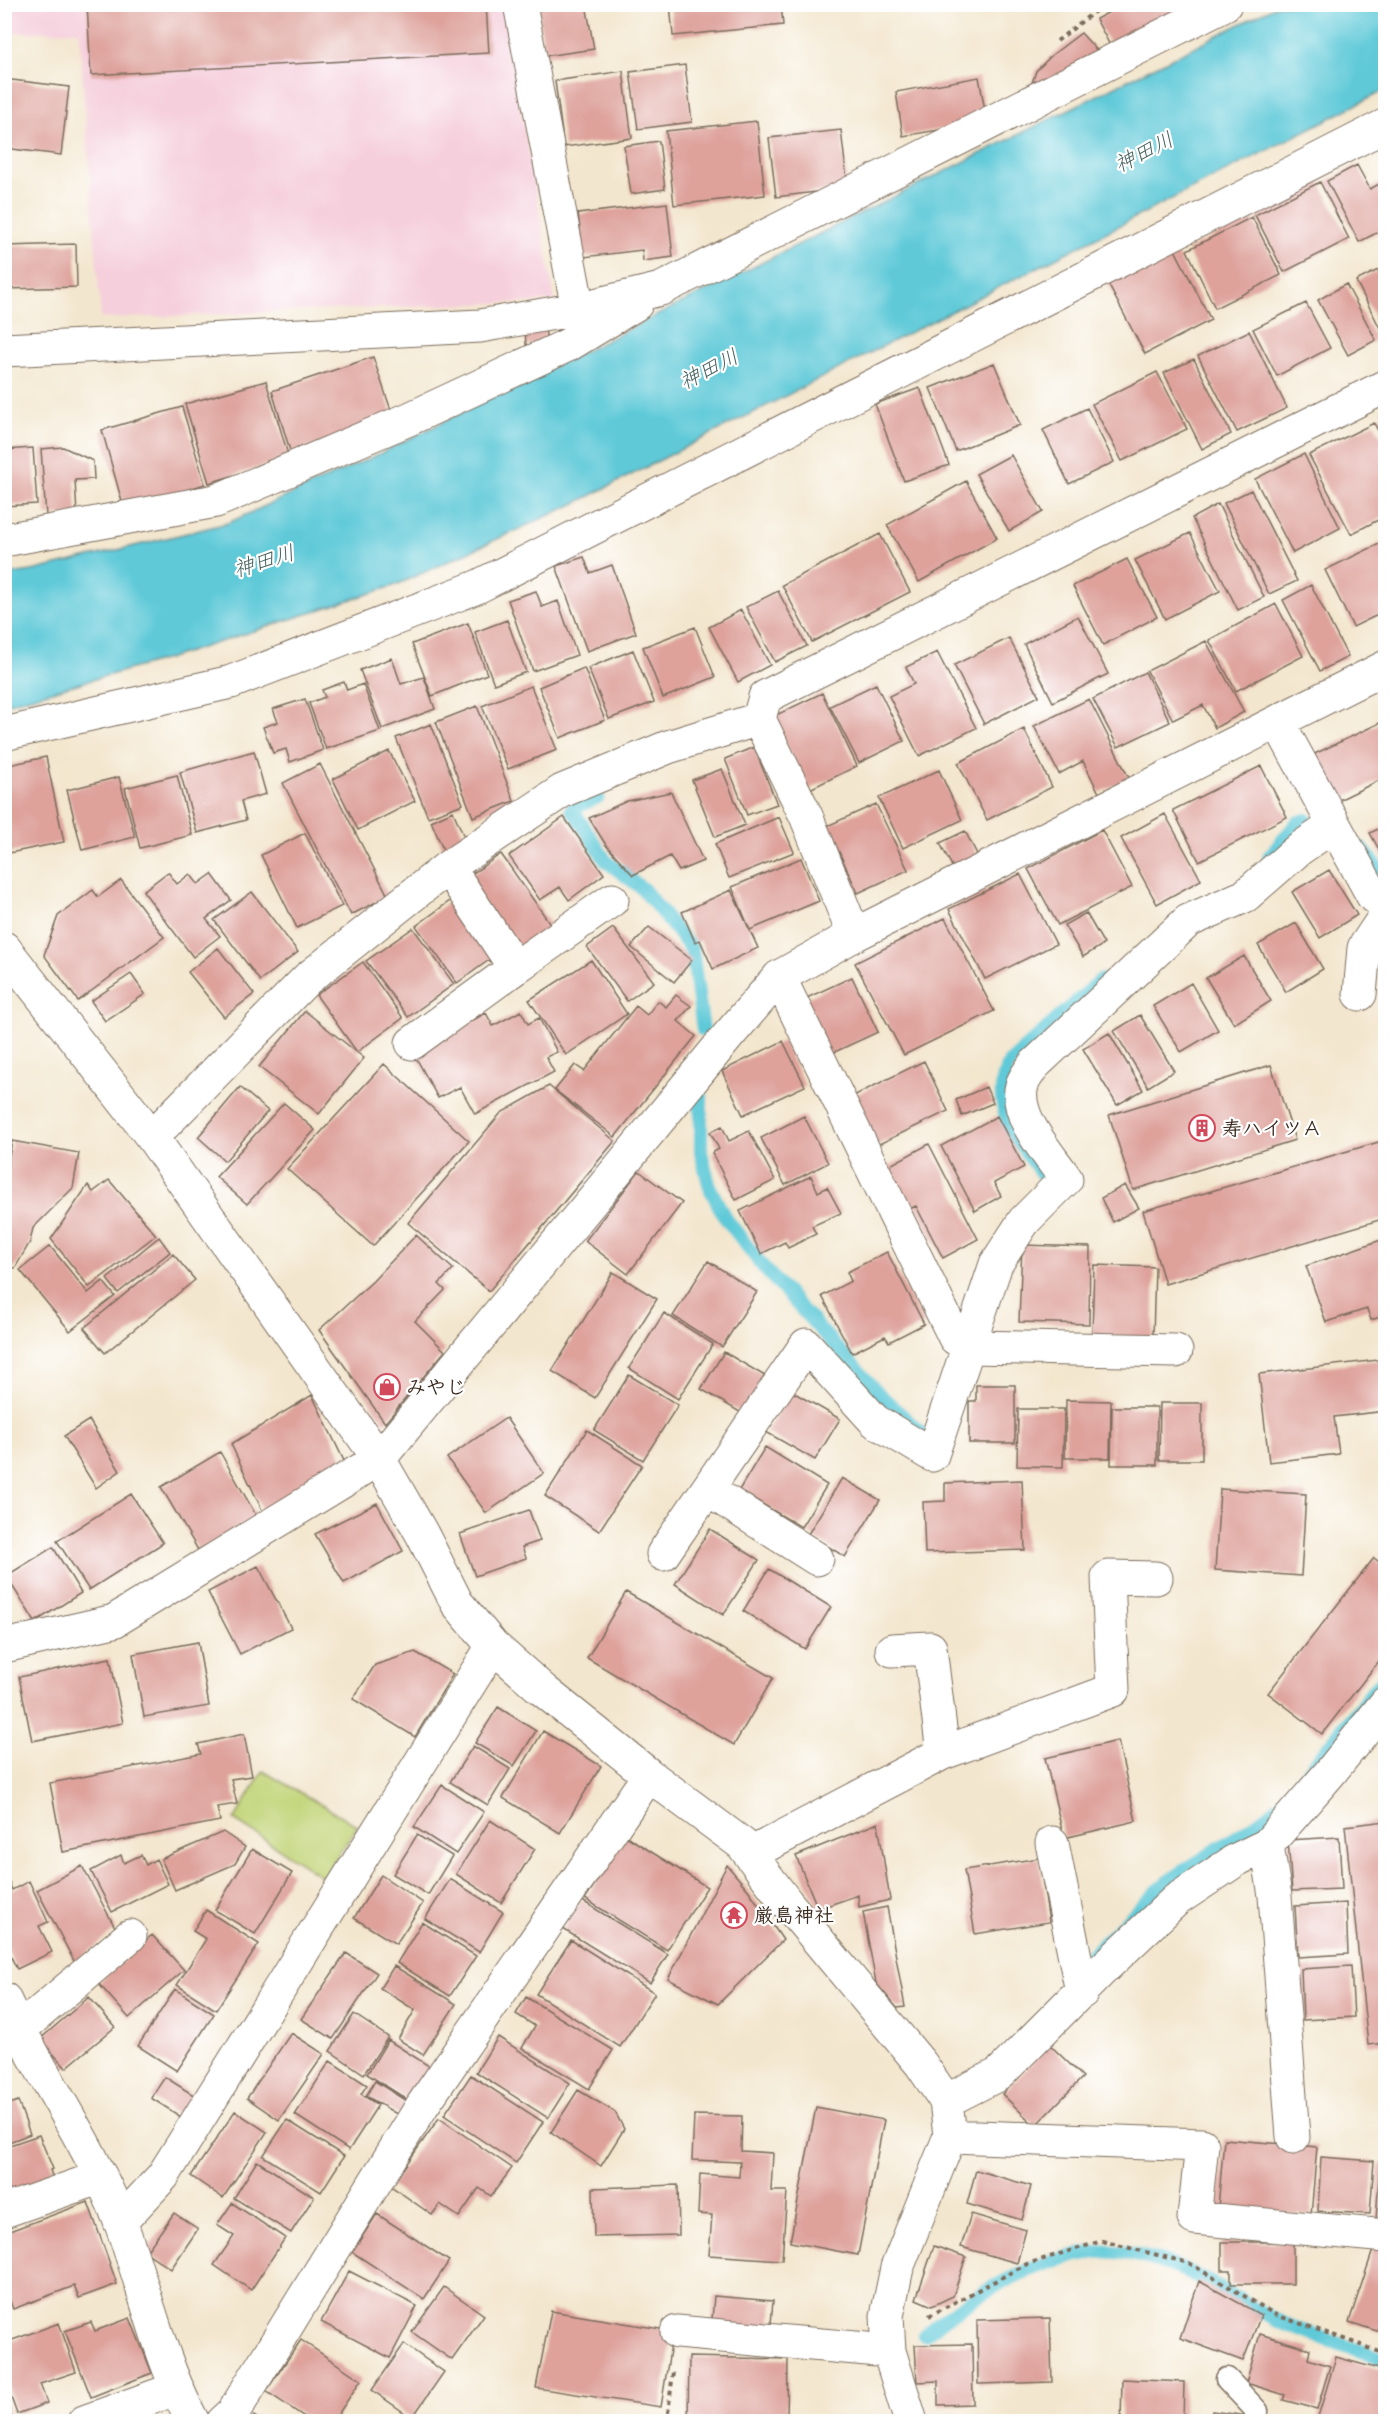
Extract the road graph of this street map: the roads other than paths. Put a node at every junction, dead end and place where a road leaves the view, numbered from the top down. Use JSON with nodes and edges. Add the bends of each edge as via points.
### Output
{"nodes":[{"id":1,"x":520,"y":4,"type":"edge"},
{"id":2,"x":1225,"y":4,"type":"edge"},
{"id":3,"x":1386,"y":125,"type":"edge"},
{"id":4,"x":661,"y":289,"type":"junction"},
{"id":5,"x":578,"y":309,"type":"junction"},
{"id":6,"x":4,"y":350,"type":"edge"},
{"id":7,"x":1386,"y":386,"type":"edge"},
{"id":8,"x":4,"y":540,"type":"edge"},
{"id":9,"x":1386,"y":667,"type":"edge"},
{"id":10,"x":759,"y":719,"type":"junction"},
{"id":11,"x":1278,"y":722,"type":"junction"},
{"id":12,"x":4,"y":734,"type":"edge"},
{"id":13,"x":1333,"y":826,"type":"junction"},
{"id":14,"x":448,"y":867,"type":"junction"},
{"id":15,"x":612,"y":900,"type":"dead end"},
{"id":16,"x":1386,"y":904,"type":"edge"},
{"id":17,"x":1386,"y":915,"type":"edge"},
{"id":18,"x":854,"y":935,"type":"junction"},
{"id":19,"x":4,"y":948,"type":"edge"},
{"id":20,"x":515,"y":968,"type":"junction"},
{"id":21,"x":779,"y":977,"type":"junction"},
{"id":22,"x":1360,"y":994,"type":"dead end"},
{"id":23,"x":412,"y":1043,"type":"dead end"},
{"id":24,"x":152,"y":1137,"type":"junction"},
{"id":25,"x":968,"y":1347,"type":"junction"},
{"id":26,"x":1176,"y":1351,"type":"dead end"},
{"id":27,"x":379,"y":1459,"type":"junction"},
{"id":28,"x":708,"y":1490,"type":"junction"},
{"id":29,"x":663,"y":1554,"type":"dead end"},
{"id":30,"x":817,"y":1559,"type":"dead end"},
{"id":31,"x":1156,"y":1578,"type":"dead end"},
{"id":32,"x":9,"y":1645,"type":"dead end"},
{"id":33,"x":492,"y":1646,"type":"junction"},
{"id":34,"x":892,"y":1650,"type":"dead end"},
{"id":35,"x":1386,"y":1703,"type":"edge"},
{"id":36,"x":943,"y":1753,"type":"junction"},
{"id":37,"x":649,"y":1775,"type":"junction"},
{"id":38,"x":1052,"y":1843,"type":"dead end"},
{"id":39,"x":1267,"y":1845,"type":"junction"},
{"id":40,"x":750,"y":1854,"type":"junction"},
{"id":41,"x":130,"y":1936,"type":"dead end"},
{"id":42,"x":1082,"y":1992,"type":"junction"},
{"id":43,"x":4,"y":1999,"type":"edge"},
{"id":44,"x":19,"y":2030,"type":"junction"},
{"id":45,"x":946,"y":2101,"type":"junction"},
{"id":46,"x":950,"y":2136,"type":"junction"},
{"id":47,"x":1293,"y":2137,"type":"dead end"},
{"id":48,"x":101,"y":2177,"type":"junction"},
{"id":49,"x":4,"y":2211,"type":"edge"},
{"id":50,"x":120,"y":2222,"type":"junction"},
{"id":51,"x":1386,"y":2236,"type":"edge"},
{"id":52,"x":677,"y":2332,"type":"road end"},
{"id":53,"x":889,"y":2344,"type":"junction"},
{"id":54,"x":1227,"y":2379,"type":"dead end"},
{"id":55,"x":175,"y":2389,"type":"junction"},
{"id":56,"x":84,"y":2421,"type":"edge"},
{"id":57,"x":193,"y":2421,"type":"edge"},
{"id":58,"x":223,"y":2421,"type":"edge"},
{"id":59,"x":911,"y":2421,"type":"edge"},
{"id":60,"x":1256,"y":2421,"type":"edge"}],
"edges":[{"from":1,"to":5,"type":"street"},
{"from":2,"to":4,"type":"street"},
{"from":3,"to":12,"type":"street","via":[[477,587],[231,682]]},
{"from":4,"to":5,"type":"street"},
{"from":4,"to":8,"type":"street","via":[[570,344],[409,419],[216,501]]},
{"from":5,"to":6,"type":"street","via":[[480,326]]},
{"from":7,"to":10,"type":"street","via":[[765,697]]},
{"from":9,"to":11,"type":"street"},
{"from":10,"to":14,"type":"street","via":[[668,747],[562,791]]},
{"from":10,"to":18,"type":"street","via":[[806,816]]},
{"from":11,"to":13,"type":"street"},
{"from":11,"to":18,"type":"street"},
{"from":13,"to":16,"type":"street","via":[[1373,896]]},
{"from":13,"to":25,"type":"street","via":[[1299,849],[1245,896],[1188,921],[1034,1065],[1022,1082],[1020,1096],[1026,1119],[1066,1179],[1024,1221],[996,1264]]},
{"from":14,"to":20,"type":"street"},
{"from":14,"to":24,"type":"street","via":[[307,979]]},
{"from":15,"to":20,"type":"street"},
{"from":17,"to":22,"type":"street","via":[[1364,948]]},
{"from":18,"to":21,"type":"street"},
{"from":19,"to":24,"type":"street"},
{"from":20,"to":23,"type":"street"},
{"from":21,"to":25,"type":"street","via":[[956,1338]]},
{"from":21,"to":27,"type":"street"},
{"from":24,"to":27,"type":"street"},
{"from":25,"to":26,"type":"street"},
{"from":25,"to":28,"type":"street","via":[[932,1455],[874,1421],[806,1345]]},
{"from":27,"to":32,"type":"street","via":[[114,1621]]},
{"from":27,"to":33,"type":"street","via":[[457,1603]]},
{"from":28,"to":29,"type":"street"},
{"from":28,"to":30,"type":"street"},
{"from":31,"to":36,"type":"street","via":[[1108,1577],[1113,1690]]},
{"from":33,"to":37,"type":"street"},
{"from":33,"to":50,"type":"street","via":[[163,2176]]},
{"from":34,"to":36,"type":"street","via":[[930,1648]]},
{"from":35,"to":39,"type":"street"},
{"from":36,"to":40,"type":"street"},
{"from":37,"to":40,"type":"street"},
{"from":37,"to":58,"type":"street","via":[[422,2106],[233,2413]]},
{"from":38,"to":42,"type":"street"},
{"from":39,"to":42,"type":"street","via":[[1236,1860],[1176,1900]]},
{"from":39,"to":47,"type":"street","via":[[1275,1896]]},
{"from":40,"to":45,"type":"street","via":[[921,2064]]},
{"from":41,"to":44,"type":"street"},
{"from":42,"to":45,"type":"street","via":[[999,2074]]},
{"from":43,"to":44,"type":"street"},
{"from":44,"to":48,"type":"street"},
{"from":45,"to":46,"type":"street"},
{"from":46,"to":51,"type":"street","via":[[1203,2145],[1194,2218]]},
{"from":46,"to":53,"type":"street","via":[[897,2268],[887,2316]]},
{"from":48,"to":49,"type":"street"},
{"from":48,"to":50,"type":"street"},
{"from":50,"to":55,"type":"street"},
{"from":52,"to":53,"type":"street"},
{"from":53,"to":59,"type":"street"},
{"from":54,"to":60,"type":"lane","via":[[1257,2411]]},
{"from":55,"to":56,"type":"street"},
{"from":55,"to":57,"type":"street"}]}
